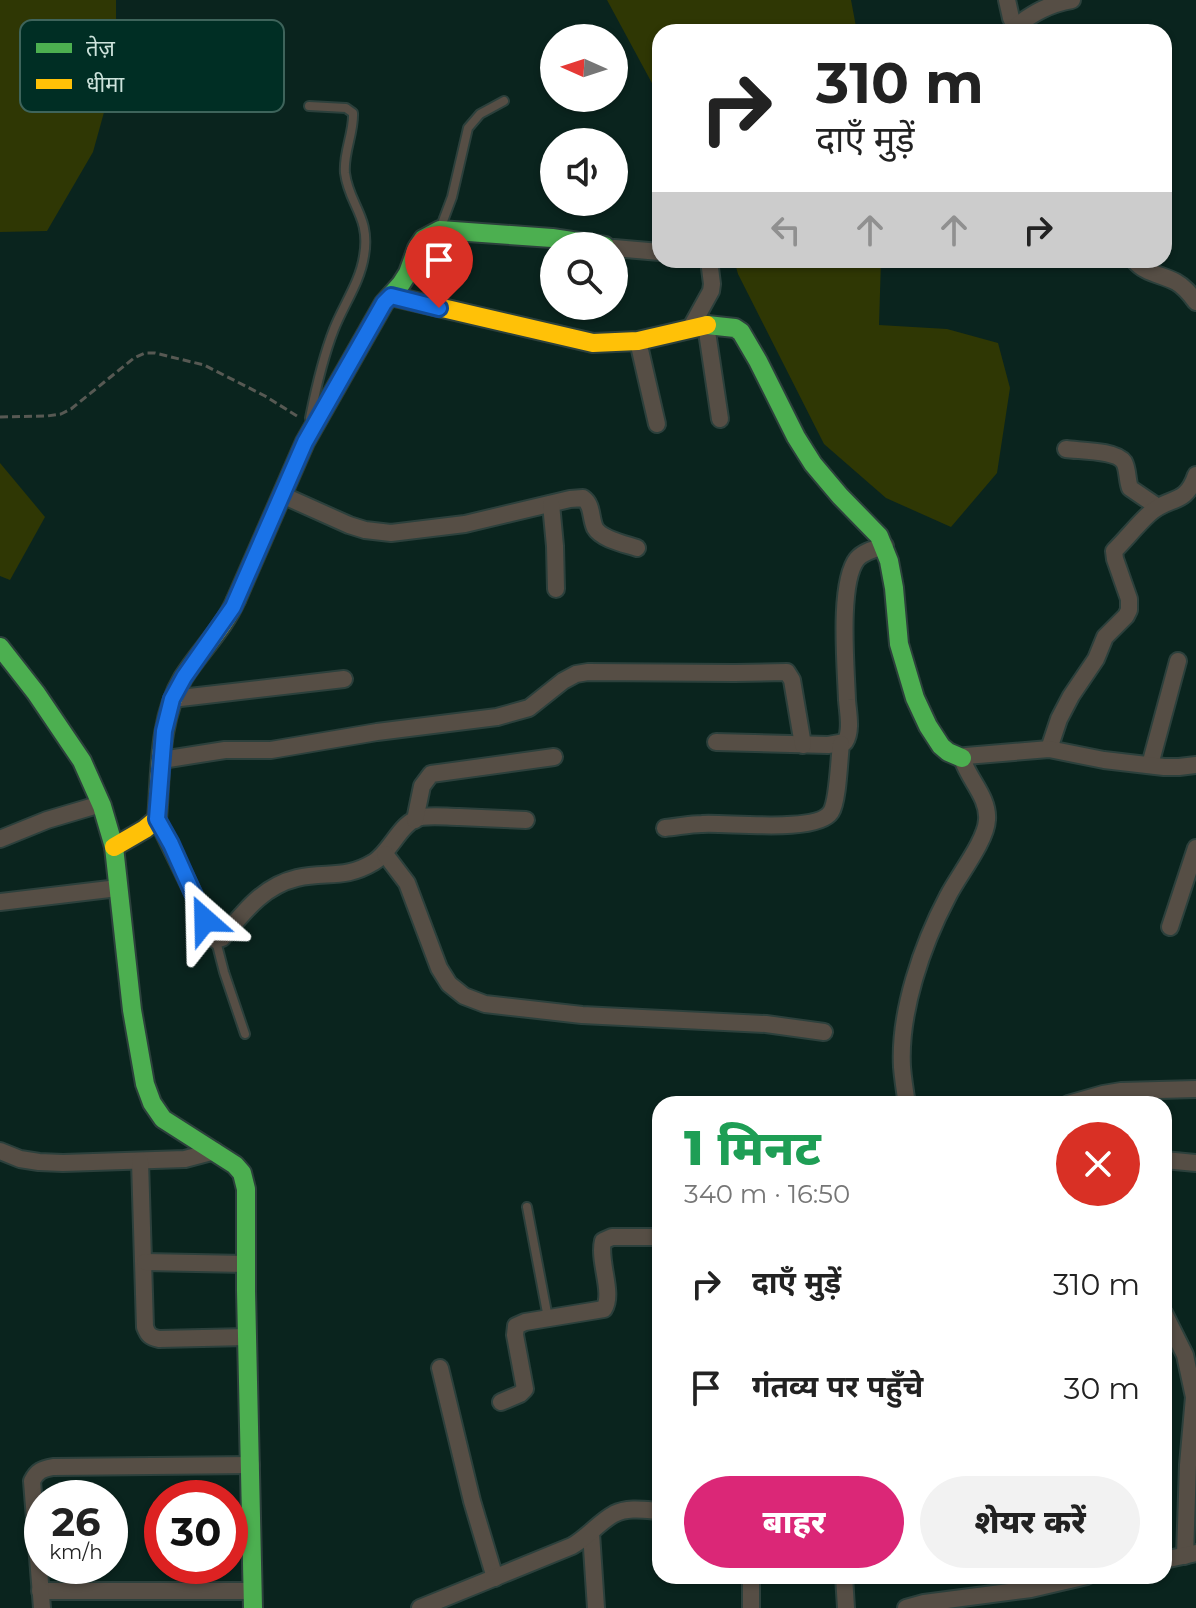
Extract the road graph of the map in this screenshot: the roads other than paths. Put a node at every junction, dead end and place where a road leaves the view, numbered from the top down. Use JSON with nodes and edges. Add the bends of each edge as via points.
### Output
{"nodes":[{"id":1,"x":1007,"y":0,"type":"edge"},
{"id":2,"x":1072,"y":0,"type":"edge"},
{"id":3,"x":1014,"y":24,"type":"edge"},
{"id":4,"x":1021,"y":24,"type":"edge"},
{"id":5,"x":504,"y":101,"type":"dead end"},
{"id":6,"x":309,"y":106,"type":"dead end"},
{"id":7,"x":440,"y":230,"type":"junction"},
{"id":8,"x":540,"y":237,"type":"edge"},
{"id":9,"x":628,"y":249,"type":"edge"},
{"id":10,"x":652,"y":251,"type":"edge"},
{"id":11,"x":710,"y":268,"type":"edge"},
{"id":12,"x":1143,"y":268,"type":"edge"},
{"id":13,"x":391,"y":296,"type":"junction"},
{"id":14,"x":1196,"y":302,"type":"edge"},
{"id":15,"x":698,"y":327,"type":"junction"},
{"id":16,"x":638,"y":341,"type":"junction"},
{"id":17,"x":720,"y":419,"type":"dead end"},
{"id":18,"x":657,"y":424,"type":"dead end"},
{"id":19,"x":307,"y":433,"type":"junction"},
{"id":20,"x":1066,"y":449,"type":"dead end"},
{"id":21,"x":1196,"y":475,"type":"edge"},
{"id":22,"x":282,"y":495,"type":"junction"},
{"id":23,"x":551,"y":504,"type":"junction"},
{"id":24,"x":1158,"y":507,"type":"junction"},
{"id":25,"x":885,"y":546,"type":"junction"},
{"id":26,"x":637,"y":548,"type":"dead end"},
{"id":27,"x":556,"y":589,"type":"dead end"},
{"id":28,"x":0,"y":647,"type":"edge"},
{"id":29,"x":1178,"y":661,"type":"dead end"},
{"id":30,"x":344,"y":679,"type":"dead end"},
{"id":31,"x":172,"y":699,"type":"junction"},
{"id":32,"x":716,"y":742,"type":"dead end"},
{"id":33,"x":841,"y":744,"type":"junction"},
{"id":34,"x":803,"y":745,"type":"junction"},
{"id":35,"x":1049,"y":749,"type":"junction"},
{"id":36,"x":554,"y":757,"type":"dead end"},
{"id":37,"x":962,"y":758,"type":"junction"},
{"id":38,"x":162,"y":760,"type":"junction"},
{"id":39,"x":1150,"y":765,"type":"junction"},
{"id":40,"x":1196,"y":765,"type":"edge"},
{"id":41,"x":101,"y":804,"type":"junction"},
{"id":42,"x":415,"y":820,"type":"junction"},
{"id":43,"x":526,"y":820,"type":"dead end"},
{"id":44,"x":145,"y":828,"type":"junction"},
{"id":45,"x":665,"y":828,"type":"dead end"},
{"id":46,"x":0,"y":839,"type":"edge"},
{"id":47,"x":114,"y":847,"type":"junction"},
{"id":48,"x":1196,"y":848,"type":"edge"},
{"id":49,"x":385,"y":854,"type":"junction"},
{"id":50,"x":118,"y":888,"type":"junction"},
{"id":51,"x":0,"y":902,"type":"edge"},
{"id":52,"x":1170,"y":927,"type":"dead end"},
{"id":53,"x":216,"y":940,"type":"junction"},
{"id":54,"x":824,"y":1032,"type":"dead end"},
{"id":55,"x":245,"y":1034,"type":"dead end"},
{"id":56,"x":1196,"y":1089,"type":"edge"},
{"id":57,"x":906,"y":1096,"type":"edge"},
{"id":58,"x":1096,"y":1096,"type":"edge"},
{"id":59,"x":0,"y":1151,"type":"edge"},
{"id":60,"x":215,"y":1151,"type":"junction"},
{"id":61,"x":140,"y":1161,"type":"junction"},
{"id":62,"x":1172,"y":1161,"type":"edge"},
{"id":63,"x":1196,"y":1163,"type":"edge"},
{"id":64,"x":527,"y":1207,"type":"dead end"},
{"id":65,"x":652,"y":1237,"type":"edge"},
{"id":66,"x":145,"y":1262,"type":"junction"},
{"id":67,"x":246,"y":1264,"type":"junction"},
{"id":68,"x":548,"y":1319,"type":"junction"},
{"id":69,"x":1172,"y":1329,"type":"edge"},
{"id":70,"x":247,"y":1337,"type":"junction"},
{"id":71,"x":440,"y":1368,"type":"dead end"},
{"id":72,"x":1193,"y":1384,"type":"edge"},
{"id":73,"x":501,"y":1402,"type":"dead end"},
{"id":74,"x":251,"y":1465,"type":"junction"},
{"id":75,"x":652,"y":1511,"type":"edge"},
{"id":76,"x":591,"y":1533,"type":"junction"},
{"id":77,"x":1190,"y":1554,"type":"edge"},
{"id":78,"x":495,"y":1578,"type":"junction"},
{"id":79,"x":751,"y":1584,"type":"edge"},
{"id":80,"x":844,"y":1584,"type":"edge"},
{"id":81,"x":1047,"y":1584,"type":"edge"},
{"id":82,"x":41,"y":1600,"type":"edge"},
{"id":83,"x":253,"y":1600,"type":"edge"},
{"id":84,"x":1000,"y":1601,"type":"edge"},
{"id":85,"x":420,"y":1608,"type":"edge"},
{"id":86,"x":596,"y":1608,"type":"edge"},
{"id":87,"x":751,"y":1608,"type":"edge"},
{"id":88,"x":846,"y":1608,"type":"edge"},
{"id":89,"x":906,"y":1608,"type":"edge"}],
"edges":[{"from":1,"to":3,"type":"street"},
{"from":2,"to":4,"type":"street","via":[[1043,8]]},
{"from":5,"to":7,"type":"lane","via":[[468,128]]},
{"from":6,"to":19,"type":"lane","via":[[353,113],[345,170],[366,244],[358,280],[325,358]]},
{"from":7,"to":8,"type":"street"},
{"from":7,"to":13,"type":"street","via":[[423,239]]},
{"from":9,"to":10,"type":"street"},
{"from":11,"to":15,"type":"street","via":[[711,291]]},
{"from":12,"to":14,"type":"street","via":[[1177,283]]},
{"from":13,"to":16,"type":"street","via":[[593,343]]},
{"from":13,"to":19,"type":"street"},
{"from":15,"to":16,"type":"street"},
{"from":15,"to":17,"type":"street"},
{"from":15,"to":25,"type":"street","via":[[725,326],[741,332],[822,478]]},
{"from":16,"to":18,"type":"street"},
{"from":19,"to":22,"type":"street"},
{"from":20,"to":24,"type":"street","via":[[1120,458],[1130,488]]},
{"from":21,"to":24,"type":"street","via":[[1185,495]]},
{"from":22,"to":23,"type":"street","via":[[349,525],[391,533],[465,524]]},
{"from":22,"to":31,"type":"street","via":[[233,607]]},
{"from":23,"to":26,"type":"street","via":[[587,499],[600,534]]},
{"from":23,"to":27,"type":"street"},
{"from":24,"to":35,"type":"street","via":[[1114,551],[1129,610],[1105,637],[1071,696]]},
{"from":25,"to":33,"type":"street","via":[[859,556],[850,573],[845,602],[849,732]]},
{"from":25,"to":37,"type":"street","via":[[908,676],[932,734]]},
{"from":28,"to":41,"type":"street","via":[[82,761]]},
{"from":29,"to":39,"type":"street"},
{"from":30,"to":31,"type":"street"},
{"from":31,"to":38,"type":"street"},
{"from":32,"to":34,"type":"street"},
{"from":33,"to":34,"type":"street"},
{"from":33,"to":45,"type":"street","via":[[834,803],[825,818],[780,825],[703,823]]},
{"from":34,"to":38,"type":"street","via":[[787,672],[609,671],[576,674],[529,708],[497,717]]},
{"from":35,"to":37,"type":"street"},
{"from":35,"to":39,"type":"street"},
{"from":36,"to":42,"type":"street","via":[[431,774],[422,786]]},
{"from":37,"to":57,"type":"street","via":[[986,805],[987,821],[931,930],[914,984],[903,1039]]},
{"from":38,"to":44,"type":"street"},
{"from":39,"to":40,"type":"street"},
{"from":41,"to":46,"type":"street"},
{"from":41,"to":47,"type":"street"},
{"from":42,"to":43,"type":"street"},
{"from":42,"to":49,"type":"street"},
{"from":44,"to":47,"type":"street"},
{"from":44,"to":53,"type":"street"},
{"from":47,"to":50,"type":"street"},
{"from":48,"to":52,"type":"street"},
{"from":49,"to":53,"type":"street","via":[[348,873],[280,884],[259,897]]},
{"from":49,"to":54,"type":"street","via":[[407,883],[439,968],[464,996],[485,1004],[582,1015]]},
{"from":50,"to":51,"type":"street"},
{"from":50,"to":60,"type":"street","via":[[132,1010],[152,1103],[163,1119]]},
{"from":53,"to":55,"type":"lane"},
{"from":56,"to":58,"type":"street"},
{"from":59,"to":61,"type":"street","via":[[39,1162]]},
{"from":60,"to":61,"type":"street"},
{"from":60,"to":67,"type":"street","via":[[242,1173]]},
{"from":61,"to":66,"type":"street"},
{"from":62,"to":63,"type":"street"},
{"from":64,"to":68,"type":"lane"},
{"from":65,"to":68,"type":"street","via":[[606,1238],[602,1246],[607,1306]]},
{"from":66,"to":67,"type":"street"},
{"from":66,"to":70,"type":"street","via":[[145,1327],[152,1338]]},
{"from":67,"to":70,"type":"street"},
{"from":68,"to":73,"type":"street","via":[[516,1326],[525,1389]]},
{"from":69,"to":72,"type":"street"},
{"from":70,"to":74,"type":"street"},
{"from":71,"to":78,"type":"street"},
{"from":72,"to":77,"type":"street"},
{"from":74,"to":82,"type":"street","via":[[53,1467],[37,1472],[32,1481]]},
{"from":74,"to":83,"type":"street"},
{"from":75,"to":76,"type":"street","via":[[624,1511]]},
{"from":76,"to":78,"type":"street"},
{"from":76,"to":86,"type":"street"},
{"from":78,"to":85,"type":"street"},
{"from":79,"to":87,"type":"street"},
{"from":80,"to":88,"type":"street"},
{"from":81,"to":84,"type":"street"},
{"from":82,"to":83,"type":"street"},
{"from":84,"to":89,"type":"street"}]}
